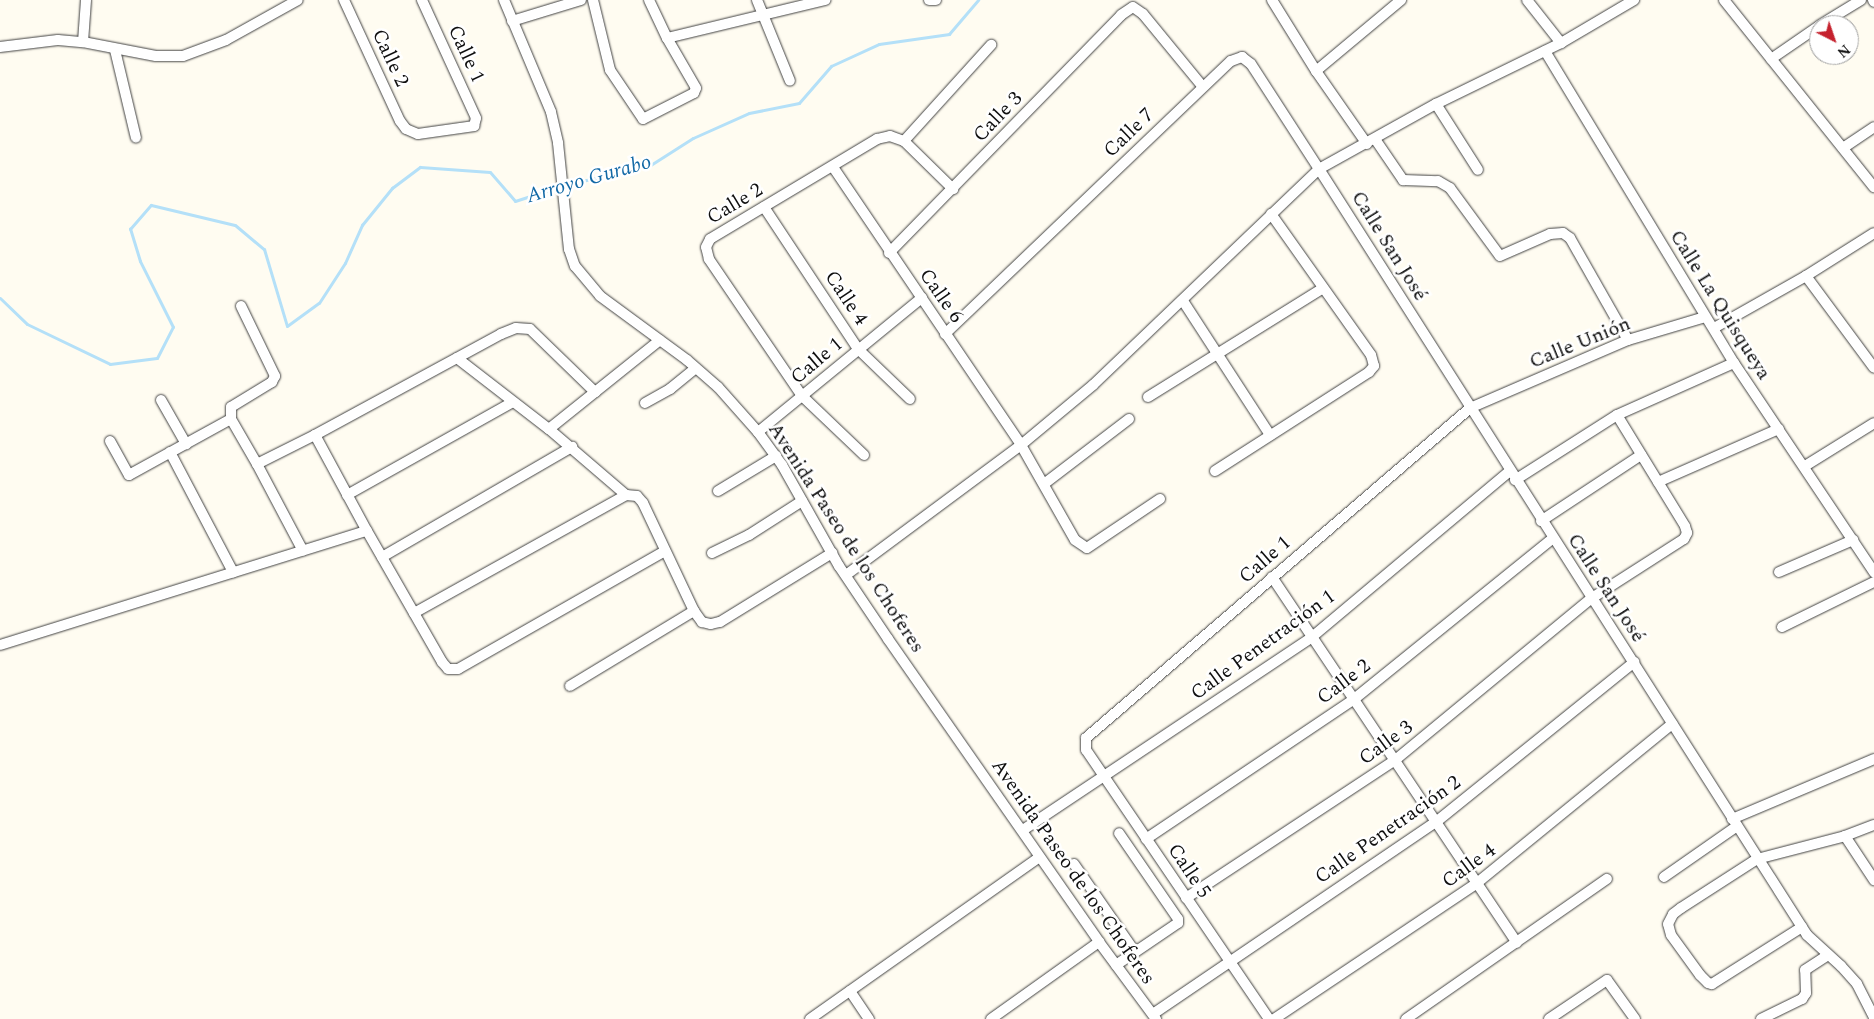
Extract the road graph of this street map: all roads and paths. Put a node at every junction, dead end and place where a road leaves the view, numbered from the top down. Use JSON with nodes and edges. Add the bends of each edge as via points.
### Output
{"nodes":[{"id":1,"x":86,"y":0,"type":"edge"},
{"id":2,"x":298,"y":0,"type":"edge"},
{"id":3,"x":344,"y":0,"type":"edge"},
{"id":4,"x":422,"y":0,"type":"edge"},
{"id":5,"x":504,"y":0,"type":"edge"},
{"id":6,"x":581,"y":0,"type":"edge"},
{"id":7,"x":593,"y":0,"type":"edge"},
{"id":8,"x":649,"y":0,"type":"edge"},
{"id":9,"x":757,"y":0,"type":"edge"},
{"id":10,"x":820,"y":0,"type":"edge"},
{"id":11,"x":929,"y":0,"type":"edge"},
{"id":12,"x":936,"y":0,"type":"edge"},
{"id":13,"x":1272,"y":0,"type":"edge"},
{"id":14,"x":1401,"y":0,"type":"edge"},
{"id":15,"x":1527,"y":0,"type":"edge"},
{"id":16,"x":1634,"y":0,"type":"edge"},
{"id":17,"x":1724,"y":0,"type":"edge"},
{"id":18,"x":1861,"y":0,"type":"edge"},
{"id":19,"x":762,"y":14,"type":"junction"},
{"id":20,"x":1837,"y":15,"type":"edge"},
{"id":21,"x":512,"y":21,"type":"junction"},
{"id":22,"x":1809,"y":33,"type":"edge"},
{"id":23,"x":667,"y":38,"type":"junction"},
{"id":24,"x":83,"y":42,"type":"junction"},
{"id":25,"x":1561,"y":43,"type":"junction"},
{"id":26,"x":991,"y":46,"type":"dead end"},
{"id":27,"x":0,"y":47,"type":"edge"},
{"id":28,"x":115,"y":50,"type":"junction"},
{"id":29,"x":1545,"y":51,"type":"junction"},
{"id":30,"x":1771,"y":59,"type":"junction"},
{"id":31,"x":1316,"y":71,"type":"junction"},
{"id":32,"x":790,"y":81,"type":"dead end"},
{"id":33,"x":1203,"y":87,"type":"junction"},
{"id":34,"x":1436,"y":104,"type":"junction"},
{"id":35,"x":476,"y":124,"type":"joint"},
{"id":36,"x":1874,"y":127,"type":"edge"},
{"id":37,"x":136,"y":138,"type":"dead end"},
{"id":38,"x":904,"y":141,"type":"junction"},
{"id":39,"x":1371,"y":141,"type":"junction"},
{"id":40,"x":1843,"y":148,"type":"junction"},
{"id":41,"x":833,"y":167,"type":"junction"},
{"id":42,"x":1319,"y":169,"type":"junction"},
{"id":43,"x":1478,"y":170,"type":"dead end"},
{"id":44,"x":1874,"y":186,"type":"edge"},
{"id":45,"x":953,"y":189,"type":"junction"},
{"id":46,"x":764,"y":207,"type":"junction"},
{"id":47,"x":1271,"y":214,"type":"junction"},
{"id":48,"x":1874,"y":233,"type":"edge"},
{"id":49,"x":889,"y":253,"type":"junction"},
{"id":50,"x":1806,"y":276,"type":"junction"},
{"id":51,"x":1324,"y":288,"type":"junction"},
{"id":52,"x":922,"y":298,"type":"junction"},
{"id":53,"x":1182,"y":301,"type":"junction"},
{"id":54,"x":241,"y":306,"type":"dead end"},
{"id":55,"x":1705,"y":317,"type":"junction"},
{"id":56,"x":1714,"y":328,"type":"junction"},
{"id":57,"x":946,"y":334,"type":"junction"},
{"id":58,"x":660,"y":340,"type":"junction"},
{"id":59,"x":1628,"y":340,"type":"junction"},
{"id":60,"x":858,"y":349,"type":"junction"},
{"id":61,"x":1217,"y":354,"type":"junction"},
{"id":62,"x":457,"y":358,"type":"junction"},
{"id":63,"x":1734,"y":363,"type":"junction"},
{"id":64,"x":696,"y":368,"type":"junction"},
{"id":65,"x":1874,"y":368,"type":"edge"},
{"id":66,"x":595,"y":392,"type":"junction"},
{"id":67,"x":802,"y":396,"type":"junction"},
{"id":68,"x":1148,"y":397,"type":"dead end"},
{"id":69,"x":910,"y":399,"type":"dead end"},
{"id":70,"x":161,"y":400,"type":"dead end"},
{"id":71,"x":513,"y":402,"type":"junction"},
{"id":72,"x":645,"y":403,"type":"dead end"},
{"id":73,"x":1470,"y":408,"type":"junction"},
{"id":74,"x":1617,"y":415,"type":"junction"},
{"id":75,"x":231,"y":419,"type":"junction"},
{"id":76,"x":1129,"y":419,"type":"dead end"},
{"id":77,"x":1874,"y":423,"type":"edge"},
{"id":78,"x":548,"y":429,"type":"junction"},
{"id":79,"x":1780,"y":429,"type":"junction"},
{"id":80,"x":758,"y":432,"type":"junction"},
{"id":81,"x":315,"y":435,"type":"junction"},
{"id":82,"x":1270,"y":436,"type":"junction"},
{"id":83,"x":110,"y":441,"type":"dead end"},
{"id":84,"x":186,"y":444,"type":"junction"},
{"id":85,"x":1021,"y":445,"type":"junction"},
{"id":86,"x":572,"y":448,"type":"junction"},
{"id":87,"x":170,"y":452,"type":"junction"},
{"id":88,"x":864,"y":455,"type":"dead end"},
{"id":89,"x":1641,"y":455,"type":"junction"},
{"id":90,"x":776,"y":456,"type":"junction"},
{"id":91,"x":257,"y":464,"type":"junction"},
{"id":92,"x":1805,"y":466,"type":"junction"},
{"id":93,"x":1216,"y":471,"type":"dead end"},
{"id":94,"x":1513,"y":476,"type":"junction"},
{"id":95,"x":1658,"y":482,"type":"junction"},
{"id":96,"x":1044,"y":484,"type":"junction"},
{"id":97,"x":718,"y":491,"type":"dead end"},
{"id":98,"x":626,"y":495,"type":"junction"},
{"id":99,"x":347,"y":496,"type":"junction"},
{"id":100,"x":1160,"y":499,"type":"dead end"},
{"id":101,"x":802,"y":501,"type":"junction"},
{"id":102,"x":1541,"y":521,"type":"junction"},
{"id":103,"x":367,"y":531,"type":"junction"},
{"id":104,"x":1553,"y":538,"type":"junction"},
{"id":105,"x":1853,"y":540,"type":"junction"},
{"id":106,"x":665,"y":550,"type":"junction"},
{"id":107,"x":302,"y":551,"type":"junction"},
{"id":108,"x":712,"y":553,"type":"dead end"},
{"id":109,"x":832,"y":554,"type":"junction"},
{"id":110,"x":382,"y":557,"type":"junction"},
{"id":111,"x":233,"y":572,"type":"junction"},
{"id":112,"x":1779,"y":572,"type":"dead end"},
{"id":113,"x":1874,"y":572,"type":"edge"},
{"id":114,"x":846,"y":575,"type":"junction"},
{"id":115,"x":1272,"y":577,"type":"junction"},
{"id":116,"x":1874,"y":582,"type":"edge"},
{"id":117,"x":1592,"y":598,"type":"junction"},
{"id":118,"x":694,"y":611,"type":"junction"},
{"id":119,"x":414,"y":614,"type":"junction"},
{"id":120,"x":1782,"y":627,"type":"dead end"},
{"id":121,"x":1312,"y":637,"type":"junction"},
{"id":122,"x":0,"y":645,"type":"edge"},
{"id":123,"x":1634,"y":662,"type":"junction"},
{"id":124,"x":570,"y":686,"type":"dead end"},
{"id":125,"x":1353,"y":700,"type":"junction"},
{"id":126,"x":1672,"y":724,"type":"junction"},
{"id":127,"x":1085,"y":741,"type":"joint"},
{"id":128,"x":1874,"y":759,"type":"edge"},
{"id":129,"x":1394,"y":761,"type":"junction"},
{"id":130,"x":1105,"y":776,"type":"junction"},
{"id":131,"x":1436,"y":822,"type":"junction"},
{"id":132,"x":1735,"y":822,"type":"junction"},
{"id":133,"x":1874,"y":825,"type":"edge"},
{"id":134,"x":1023,"y":830,"type":"junction"},
{"id":135,"x":1119,"y":833,"type":"dead end"},
{"id":136,"x":1845,"y":836,"type":"junction"},
{"id":137,"x":1146,"y":840,"type":"junction"},
{"id":138,"x":1040,"y":857,"type":"junction"},
{"id":139,"x":1757,"y":859,"type":"junction"},
{"id":140,"x":1074,"y":864,"type":"dead end"},
{"id":141,"x":1664,"y":877,"type":"dead end"},
{"id":142,"x":1607,"y":879,"type":"dead end"},
{"id":143,"x":1874,"y":880,"type":"edge"},
{"id":144,"x":1477,"y":883,"type":"junction"},
{"id":145,"x":1186,"y":898,"type":"junction"},
{"id":146,"x":1802,"y":927,"type":"junction"},
{"id":147,"x":1099,"y":942,"type":"junction"},
{"id":148,"x":1517,"y":943,"type":"junction"},
{"id":149,"x":1135,"y":952,"type":"junction"},
{"id":150,"x":1828,"y":955,"type":"junction"},
{"id":151,"x":1229,"y":961,"type":"junction"},
{"id":152,"x":1116,"y":965,"type":"junction"},
{"id":153,"x":850,"y":991,"type":"junction"},
{"id":154,"x":1154,"y":1017,"type":"edge"},
{"id":155,"x":1874,"y":1017,"type":"edge"},
{"id":156,"x":810,"y":1019,"type":"edge"},
{"id":157,"x":869,"y":1019,"type":"edge"},
{"id":158,"x":991,"y":1019,"type":"edge"},
{"id":159,"x":1269,"y":1019,"type":"edge"},
{"id":160,"x":1274,"y":1019,"type":"edge"},
{"id":161,"x":1406,"y":1019,"type":"edge"},
{"id":162,"x":1549,"y":1019,"type":"edge"},
{"id":163,"x":1635,"y":1019,"type":"edge"},
{"id":164,"x":1762,"y":1019,"type":"edge"}],
"edges":[{"from":1,"to":24,"type":"street"},
{"from":2,"to":28,"type":"street","via":[[226,40],[183,56],[163,57]]},
{"from":3,"to":35,"type":"street","name":"Calle 2","via":[[406,129],[418,134],[469,128]]},
{"from":4,"to":35,"type":"street","name":"Calle 1"},
{"from":5,"to":21,"type":"street","name":"Avenida Paseo de los Choferes"},
{"from":6,"to":21,"type":"street"},
{"from":7,"to":23,"type":"street","via":[[610,70],[643,120],[695,90],[695,84]]},
{"from":8,"to":23,"type":"street"},
{"from":9,"to":19,"type":"street"},
{"from":10,"to":19,"type":"street"},
{"from":11,"to":12,"type":"street"},
{"from":13,"to":31,"type":"street"},
{"from":14,"to":31,"type":"street"},
{"from":15,"to":25,"type":"street"},
{"from":16,"to":25,"type":"street"},
{"from":17,"to":30,"type":"street"},
{"from":18,"to":20,"type":"street"},
{"from":19,"to":23,"type":"street"},
{"from":19,"to":32,"type":"street"},
{"from":21,"to":58,"type":"street","name":"Avenida Paseo de los Choferes","via":[[551,112],[558,143],[569,249],[580,274],[600,296]]},
{"from":22,"to":30,"type":"street"},
{"from":24,"to":27,"type":"street","via":[[58,40]]},
{"from":24,"to":28,"type":"street"},
{"from":25,"to":29,"type":"street"},
{"from":26,"to":38,"type":"street"},
{"from":28,"to":37,"type":"street"},
{"from":29,"to":34,"type":"street"},
{"from":29,"to":55,"type":"street","name":"Calle La Quisqueya"},
{"from":30,"to":40,"type":"street"},
{"from":31,"to":39,"type":"street"},
{"from":33,"to":42,"type":"street","name":"Calle 7","via":[[1231,61],[1242,57],[1250,64]]},
{"from":33,"to":45,"type":"street","name":"Calle 3","via":[[1143,14],[1133,7]]},
{"from":33,"to":57,"type":"street","name":"Calle 7"},
{"from":34,"to":39,"type":"street"},
{"from":34,"to":43,"type":"street"},
{"from":36,"to":40,"type":"street"},
{"from":38,"to":41,"type":"street","name":"Calle 2","via":[[890,136],[877,139]]},
{"from":38,"to":45,"type":"street"},
{"from":39,"to":42,"type":"street"},
{"from":39,"to":59,"type":"street","via":[[1402,180],[1438,181],[1450,188],[1500,256],[1550,234],[1563,233],[1570,238]]},
{"from":40,"to":44,"type":"street"},
{"from":41,"to":46,"type":"street","name":"Calle 2"},
{"from":41,"to":49,"type":"street","name":"Calle 6"},
{"from":42,"to":47,"type":"street"},
{"from":42,"to":73,"type":"street","name":"Calle San José"},
{"from":45,"to":49,"type":"street","name":"Calle 3"},
{"from":46,"to":60,"type":"street","name":"Calle 4"},
{"from":46,"to":67,"type":"street","name":"Calle 2","via":[[710,239],[706,247],[709,259]]},
{"from":47,"to":51,"type":"street"},
{"from":47,"to":53,"type":"street"},
{"from":48,"to":50,"type":"street"},
{"from":49,"to":52,"type":"street","name":"Calle 6"},
{"from":50,"to":56,"type":"street"},
{"from":50,"to":65,"type":"street"},
{"from":51,"to":61,"type":"street"},
{"from":51,"to":82,"type":"street","via":[[1370,355],[1374,366]]},
{"from":52,"to":57,"type":"street","name":"Calle 6"},
{"from":52,"to":60,"type":"street","name":"Calle 1"},
{"from":53,"to":61,"type":"street"},
{"from":53,"to":85,"type":"street","via":[[1093,385]]},
{"from":54,"to":75,"type":"street","via":[[275,376],[272,382],[231,408]]},
{"from":55,"to":56,"type":"street","name":"Calle La Quisqueya"},
{"from":55,"to":59,"type":"street","name":"Calle Unión"},
{"from":56,"to":63,"type":"street","name":"Calle La Quisqueya"},
{"from":57,"to":85,"type":"street","name":"Calle 6"},
{"from":58,"to":64,"type":"street","name":"Avenida Paseo de los Choferes"},
{"from":58,"to":66,"type":"street"},
{"from":59,"to":73,"type":"street","name":"Calle Unión"},
{"from":60,"to":67,"type":"street","name":"Calle 1"},
{"from":60,"to":69,"type":"street","name":"Calle 4"},
{"from":61,"to":68,"type":"street"},
{"from":61,"to":82,"type":"street"},
{"from":62,"to":66,"type":"street","via":[[516,328],[530,329]]},
{"from":62,"to":71,"type":"street"},
{"from":62,"to":81,"type":"street"},
{"from":63,"to":74,"type":"street","name":"Calle Penetración 1"},
{"from":63,"to":79,"type":"street","name":"Calle La Quisqueya"},
{"from":64,"to":72,"type":"street"},
{"from":64,"to":80,"type":"street","name":"Avenida Paseo de los Choferes","via":[[718,387]]},
{"from":66,"to":78,"type":"street"},
{"from":67,"to":80,"type":"street","name":"Calle 1"},
{"from":67,"to":88,"type":"street","name":"Calle 2"},
{"from":70,"to":84,"type":"street"},
{"from":71,"to":78,"type":"street"},
{"from":71,"to":99,"type":"street"},
{"from":73,"to":94,"type":"street","name":"Calle San José"},
{"from":73,"to":115,"type":"street","name":"Calle 1"},
{"from":74,"to":89,"type":"street"},
{"from":74,"to":94,"type":"street","name":"Calle Penetración 1"},
{"from":75,"to":84,"type":"street"},
{"from":75,"to":91,"type":"street"},
{"from":76,"to":96,"type":"street"},
{"from":77,"to":92,"type":"street"},
{"from":78,"to":86,"type":"street"},
{"from":79,"to":92,"type":"street","name":"Calle La Quisqueya"},
{"from":79,"to":95,"type":"street"},
{"from":80,"to":90,"type":"street","name":"Avenida Paseo de los Choferes"},
{"from":81,"to":91,"type":"street"},
{"from":81,"to":99,"type":"street"},
{"from":82,"to":93,"type":"street"},
{"from":83,"to":87,"type":"street","via":[[129,475]]},
{"from":84,"to":87,"type":"street"},
{"from":85,"to":96,"type":"street","name":"Calle 6"},
{"from":85,"to":114,"type":"street"},
{"from":86,"to":98,"type":"street"},
{"from":86,"to":110,"type":"street"},
{"from":87,"to":111,"type":"street"},
{"from":89,"to":95,"type":"street"},
{"from":89,"to":102,"type":"street"},
{"from":90,"to":97,"type":"street"},
{"from":90,"to":101,"type":"street","name":"Avenida Paseo de los Choferes"},
{"from":91,"to":107,"type":"street"},
{"from":92,"to":105,"type":"street","name":"Calle La Quisqueya"},
{"from":94,"to":102,"type":"street","name":"Calle San José"},
{"from":94,"to":121,"type":"street","name":"Calle Penetración 1"},
{"from":95,"to":117,"type":"street","name":"Calle 3","via":[[1685,526],[1687,533],[1684,539]]},
{"from":96,"to":100,"type":"street","name":"Calle 6","via":[[1075,540],[1087,548]]},
{"from":98,"to":106,"type":"street","via":[[637,496],[643,503]]},
{"from":98,"to":119,"type":"street"},
{"from":99,"to":103,"type":"street"},
{"from":101,"to":108,"type":"street","via":[[749,535]]},
{"from":101,"to":109,"type":"street","name":"Avenida Paseo de los Choferes"},
{"from":102,"to":104,"type":"street","name":"Calle San José"},
{"from":103,"to":107,"type":"street"},
{"from":103,"to":110,"type":"street"},
{"from":104,"to":117,"type":"street","name":"Calle San José"},
{"from":104,"to":125,"type":"street","name":"Calle 2"},
{"from":105,"to":112,"type":"street"},
{"from":105,"to":113,"type":"street","name":"Calle La Quisqueya"},
{"from":106,"to":118,"type":"street"},
{"from":106,"to":119,"type":"street","via":[[458,669],[448,669],[442,662]]},
{"from":107,"to":111,"type":"street"},
{"from":109,"to":114,"type":"street","name":"Avenida Paseo de los Choferes"},
{"from":109,"to":118,"type":"street","via":[[720,622],[702,622]]},
{"from":110,"to":119,"type":"street"},
{"from":111,"to":122,"type":"street"},
{"from":114,"to":134,"type":"street","name":"Avenida Paseo de los Choferes"},
{"from":115,"to":121,"type":"street"},
{"from":115,"to":127,"type":"street","name":"Calle 1"},
{"from":116,"to":120,"type":"street"},
{"from":117,"to":123,"type":"street","name":"Calle San José"},
{"from":117,"to":129,"type":"street","name":"Calle 3"},
{"from":118,"to":124,"type":"street"},
{"from":121,"to":125,"type":"street"},
{"from":121,"to":130,"type":"street","name":"Calle Penetración 1"},
{"from":123,"to":126,"type":"street","name":"Calle San José"},
{"from":123,"to":131,"type":"street","name":"Calle Penetración 2"},
{"from":125,"to":129,"type":"street"},
{"from":125,"to":137,"type":"street","name":"Calle 2"},
{"from":126,"to":132,"type":"street","name":"Calle San José"},
{"from":126,"to":144,"type":"street","name":"Calle 4"},
{"from":127,"to":130,"type":"street","name":"Calle 5","via":[[1086,750]]},
{"from":128,"to":132,"type":"street"},
{"from":129,"to":131,"type":"street"},
{"from":129,"to":145,"type":"street","name":"Calle 3"},
{"from":130,"to":134,"type":"street","name":"Calle Penetración 1"},
{"from":130,"to":137,"type":"street","name":"Calle 5"},
{"from":131,"to":144,"type":"street"},
{"from":131,"to":151,"type":"street","name":"Calle Penetración 2"},
{"from":132,"to":139,"type":"street","name":"Calle San José"},
{"from":132,"to":141,"type":"street"},
{"from":133,"to":136,"type":"street"},
{"from":134,"to":138,"type":"street","name":"Avenida Paseo de los Choferes"},
{"from":135,"to":149,"type":"street","via":[[1178,919],[1175,926]]},
{"from":136,"to":139,"type":"street"},
{"from":136,"to":143,"type":"street"},
{"from":137,"to":145,"type":"street","name":"Calle 5"},
{"from":138,"to":147,"type":"street","name":"Avenida Paseo de los Choferes"},
{"from":138,"to":153,"type":"street"},
{"from":139,"to":146,"type":"street","name":"Calle San José"},
{"from":139,"to":146,"type":"street","via":[[1673,914],[1668,924],[1671,935],[1704,981],[1712,984]]},
{"from":140,"to":149,"type":"street"},
{"from":142,"to":148,"type":"street"},
{"from":144,"to":148,"type":"street"},
{"from":144,"to":160,"type":"street","name":"Calle 4"},
{"from":145,"to":151,"type":"street","name":"Calle 5"},
{"from":146,"to":150,"type":"street","name":"Calle San José"},
{"from":147,"to":152,"type":"street","name":"Avenida Paseo de los Choferes"},
{"from":147,"to":158,"type":"street"},
{"from":148,"to":161,"type":"street"},
{"from":149,"to":152,"type":"street"},
{"from":150,"to":155,"type":"street","name":"Calle San José","via":[[1857,984]]},
{"from":150,"to":164,"type":"street","via":[[1805,970],[1806,993],[1802,998]]},
{"from":151,"to":154,"type":"street","name":"Calle Penetración 2"},
{"from":151,"to":159,"type":"street","name":"Calle 5"},
{"from":152,"to":154,"type":"street","name":"Avenida Paseo de los Choferes"},
{"from":153,"to":156,"type":"street"},
{"from":153,"to":157,"type":"street"},
{"from":162,"to":163,"type":"street","via":[[1607,980]]}]}
